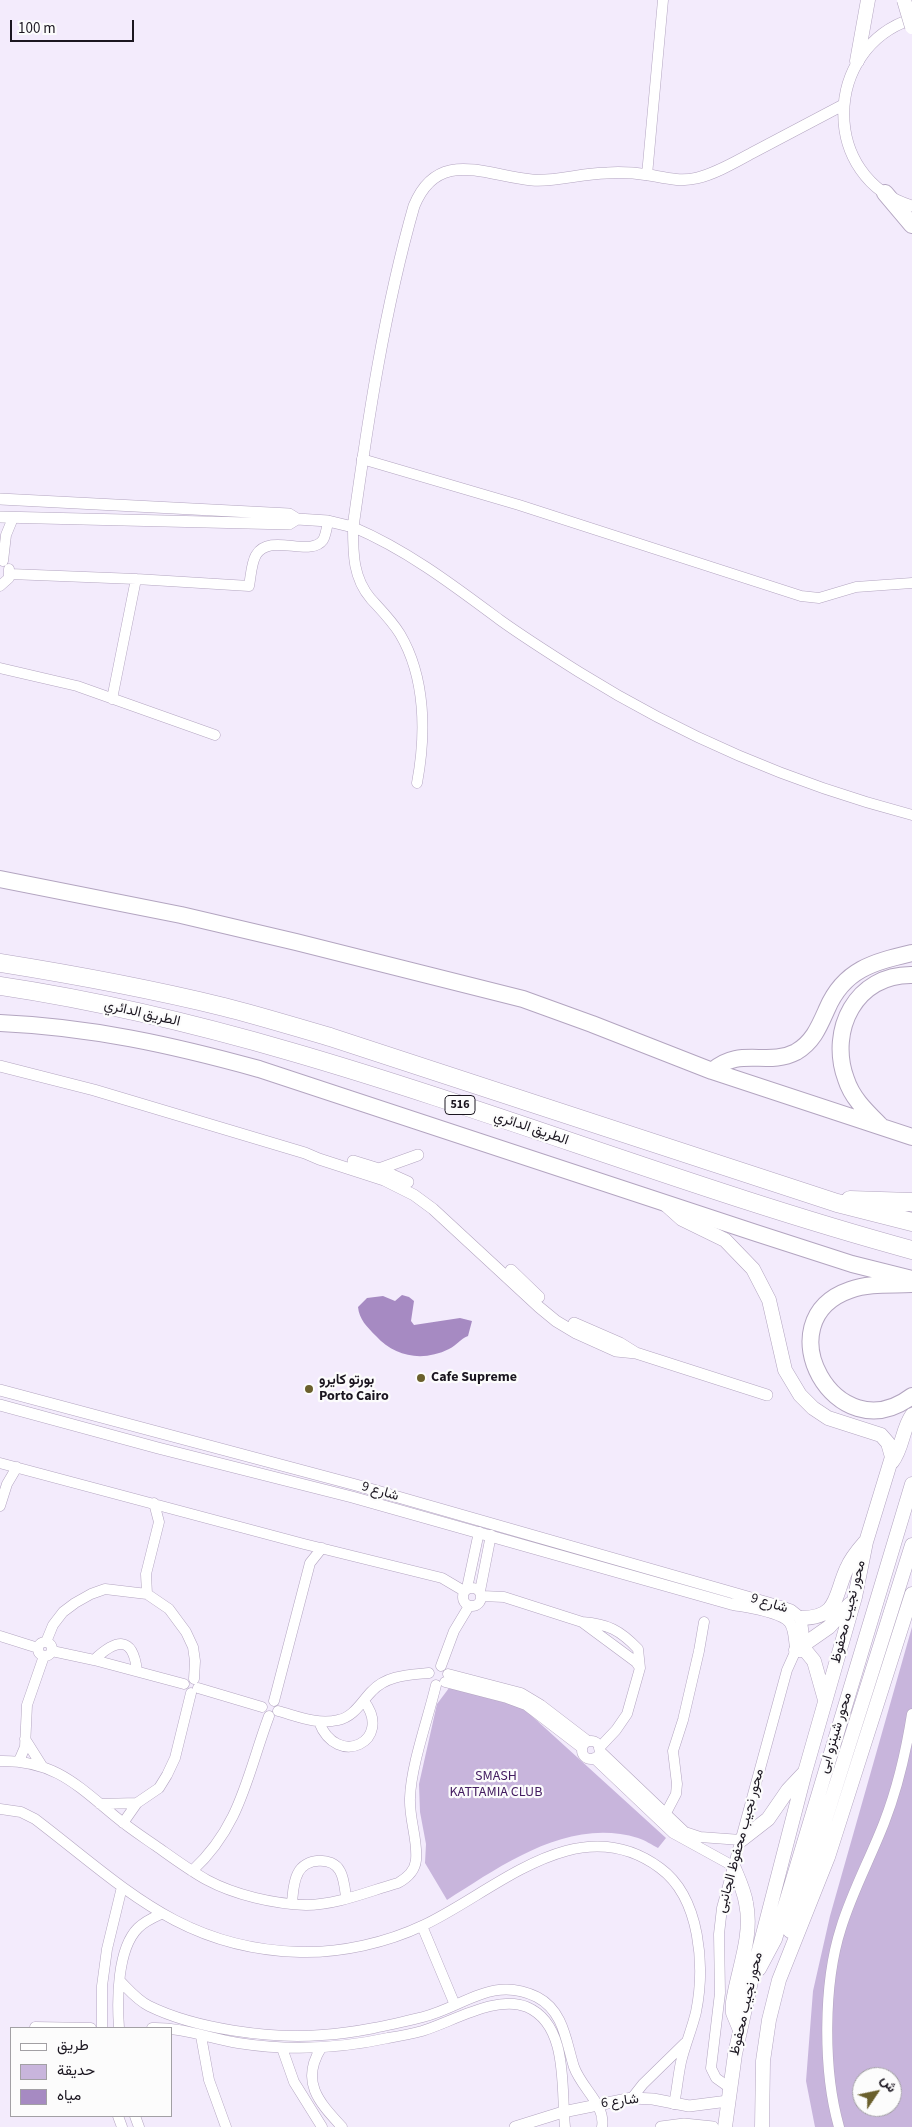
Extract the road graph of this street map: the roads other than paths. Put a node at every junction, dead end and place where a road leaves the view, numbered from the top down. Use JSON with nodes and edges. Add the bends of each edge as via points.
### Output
{"nodes":[{"id":1,"x":663,"y":0,"type":"edge"},
{"id":2,"x":868,"y":0,"type":"edge"},
{"id":3,"x":904,"y":0,"type":"edge"},
{"id":4,"x":912,"y":19,"type":"edge"},
{"id":5,"x":912,"y":27,"type":"edge"},
{"id":6,"x":857,"y":61,"type":"junction"},
{"id":7,"x":843,"y":105,"type":"junction"},
{"id":8,"x":648,"y":175,"type":"junction"},
{"id":9,"x":885,"y":193,"type":"junction"},
{"id":10,"x":912,"y":206,"type":"edge"},
{"id":11,"x":912,"y":225,"type":"edge"},
{"id":12,"x":362,"y":459,"type":"junction"},
{"id":13,"x":0,"y":499,"type":"edge"},
{"id":14,"x":0,"y":517,"type":"edge"},
{"id":15,"x":13,"y":518,"type":"junction"},
{"id":16,"x":297,"y":519,"type":"junction"},
{"id":17,"x":328,"y":521,"type":"junction"},
{"id":18,"x":353,"y":527,"type":"junction"},
{"id":19,"x":2,"y":560,"type":"edge"},
{"id":20,"x":10,"y":574,"type":"junction"},
{"id":21,"x":136,"y":579,"type":"junction"},
{"id":22,"x":912,"y":583,"type":"edge"},
{"id":23,"x":0,"y":586,"type":"edge"},
{"id":24,"x":0,"y":668,"type":"edge"},
{"id":25,"x":112,"y":700,"type":"junction"},
{"id":26,"x":214,"y":735,"type":"dead end"},
{"id":27,"x":417,"y":783,"type":"dead end"},
{"id":28,"x":912,"y":815,"type":"edge"},
{"id":29,"x":0,"y":880,"type":"edge"},
{"id":30,"x":912,"y":952,"type":"edge"},
{"id":31,"x":0,"y":962,"type":"edge"},
{"id":32,"x":912,"y":975,"type":"edge"},
{"id":33,"x":0,"y":986,"type":"edge"},
{"id":34,"x":0,"y":1023,"type":"edge"},
{"id":35,"x":0,"y":1066,"type":"edge"},
{"id":36,"x":712,"y":1071,"type":"junction"},
{"id":37,"x":882,"y":1127,"type":"junction"},
{"id":38,"x":912,"y":1137,"type":"edge"},
{"id":39,"x":310,"y":1154,"type":"junction"},
{"id":40,"x":418,"y":1155,"type":"dead end"},
{"id":41,"x":379,"y":1169,"type":"junction"},
{"id":42,"x":663,"y":1201,"type":"junction"},
{"id":43,"x":912,"y":1202,"type":"edge"},
{"id":44,"x":836,"y":1203,"type":"junction"},
{"id":45,"x":912,"y":1222,"type":"edge"},
{"id":46,"x":912,"y":1250,"type":"edge"},
{"id":47,"x":912,"y":1279,"type":"edge"},
{"id":48,"x":912,"y":1284,"type":"edge"},
{"id":49,"x":587,"y":1334,"type":"junction"},
{"id":50,"x":0,"y":1390,"type":"edge"},
{"id":51,"x":766,"y":1395,"type":"dead end"},
{"id":52,"x":912,"y":1396,"type":"edge"},
{"id":53,"x":0,"y":1405,"type":"edge"},
{"id":54,"x":912,"y":1415,"type":"edge"},
{"id":55,"x":163,"y":1434,"type":"junction"},
{"id":56,"x":158,"y":1448,"type":"junction"},
{"id":57,"x":891,"y":1462,"type":"junction"},
{"id":58,"x":2,"y":1463,"type":"edge"},
{"id":59,"x":18,"y":1467,"type":"junction"},
{"id":60,"x":7,"y":1484,"type":"junction"},
{"id":61,"x":912,"y":1484,"type":"edge"},
{"id":62,"x":356,"y":1485,"type":"junction"},
{"id":63,"x":352,"y":1497,"type":"junction"},
{"id":64,"x":154,"y":1503,"type":"junction"},
{"id":65,"x":0,"y":1506,"type":"edge"},
{"id":66,"x":174,"y":1508,"type":"junction"},
{"id":67,"x":159,"y":1522,"type":"junction"},
{"id":68,"x":479,"y":1532,"type":"junction"},
{"id":69,"x":491,"y":1535,"type":"junction"},
{"id":70,"x":866,"y":1542,"type":"junction"},
{"id":71,"x":304,"y":1544,"type":"junction"},
{"id":72,"x":912,"y":1545,"type":"edge"},
{"id":73,"x":322,"y":1548,"type":"junction"},
{"id":74,"x":310,"y":1563,"type":"junction"},
{"id":75,"x":146,"y":1574,"type":"junction"},
{"id":76,"x":466,"y":1590,"type":"junction"},
{"id":77,"x":131,"y":1591,"type":"junction"},
{"id":78,"x":147,"y":1594,"type":"junction"},
{"id":79,"x":481,"y":1594,"type":"junction"},
{"id":80,"x":912,"y":1594,"type":"edge"},
{"id":81,"x":855,"y":1597,"type":"junction"},
{"id":82,"x":469,"y":1606,"type":"junction"},
{"id":83,"x":801,"y":1618,"type":"junction"},
{"id":84,"x":704,"y":1622,"type":"dead end"},
{"id":85,"x":0,"y":1636,"type":"edge"},
{"id":86,"x":45,"y":1649,"type":"junction"},
{"id":87,"x":796,"y":1650,"type":"junction"},
{"id":88,"x":94,"y":1660,"type":"junction"},
{"id":89,"x":137,"y":1671,"type":"junction"},
{"id":90,"x":442,"y":1677,"type":"junction"},
{"id":91,"x":194,"y":1687,"type":"junction"},
{"id":92,"x":825,"y":1700,"type":"junction"},
{"id":93,"x":364,"y":1701,"type":"junction"},
{"id":94,"x":274,"y":1710,"type":"junction"},
{"id":95,"x":912,"y":1714,"type":"edge"},
{"id":96,"x":319,"y":1722,"type":"junction"},
{"id":97,"x":25,"y":1739,"type":"junction"},
{"id":98,"x":585,"y":1745,"type":"junction"},
{"id":99,"x":598,"y":1752,"type":"junction"},
{"id":100,"x":19,"y":1760,"type":"junction"},
{"id":101,"x":0,"y":1761,"type":"edge"},
{"id":102,"x":42,"y":1766,"type":"junction"},
{"id":103,"x":805,"y":1772,"type":"junction"},
{"id":104,"x":138,"y":1803,"type":"junction"},
{"id":105,"x":100,"y":1804,"type":"junction"},
{"id":106,"x":0,"y":1809,"type":"edge"},
{"id":107,"x":666,"y":1814,"type":"junction"},
{"id":108,"x":123,"y":1823,"type":"junction"},
{"id":109,"x":741,"y":1840,"type":"junction"},
{"id":110,"x":209,"y":1854,"type":"junction"},
{"id":111,"x":733,"y":1866,"type":"junction"},
{"id":112,"x":192,"y":1871,"type":"junction"},
{"id":113,"x":208,"y":1880,"type":"junction"},
{"id":114,"x":122,"y":1887,"type":"junction"},
{"id":115,"x":346,"y":1897,"type":"junction"},
{"id":116,"x":292,"y":1903,"type":"junction"},
{"id":117,"x":161,"y":1914,"type":"junction"},
{"id":118,"x":422,"y":1926,"type":"junction"},
{"id":119,"x":752,"y":1977,"type":"junction"},
{"id":120,"x":779,"y":1980,"type":"junction"},
{"id":121,"x":120,"y":1981,"type":"junction"},
{"id":122,"x":455,"y":2005,"type":"junction"},
{"id":123,"x":102,"y":2027,"type":"edge"},
{"id":124,"x":119,"y":2027,"type":"edge"},
{"id":125,"x":172,"y":2029,"type":"edge"},
{"id":126,"x":740,"y":2030,"type":"junction"},
{"id":127,"x":201,"y":2036,"type":"junction"},
{"id":128,"x":687,"y":2041,"type":"junction"},
{"id":129,"x":282,"y":2048,"type":"junction"},
{"id":130,"x":321,"y":2048,"type":"junction"},
{"id":131,"x":729,"y":2095,"type":"junction"},
{"id":132,"x":632,"y":2098,"type":"junction"},
{"id":133,"x":597,"y":2104,"type":"junction"},
{"id":134,"x":674,"y":2104,"type":"junction"},
{"id":135,"x":563,"y":2112,"type":"junction"},
{"id":136,"x":675,"y":2125,"type":"edge"},
{"id":137,"x":226,"y":2127,"type":"edge"},
{"id":138,"x":322,"y":2127,"type":"edge"},
{"id":139,"x":342,"y":2127,"type":"edge"},
{"id":140,"x":515,"y":2127,"type":"edge"},
{"id":141,"x":565,"y":2127,"type":"edge"},
{"id":142,"x":602,"y":2127,"type":"edge"},
{"id":143,"x":661,"y":2127,"type":"edge"},
{"id":144,"x":713,"y":2127,"type":"edge"},
{"id":145,"x":725,"y":2127,"type":"edge"},
{"id":146,"x":762,"y":2127,"type":"edge"},
{"id":147,"x":839,"y":2127,"type":"edge"}],
"edges":[{"from":1,"to":8,"type":"street"},
{"from":2,"to":6,"type":"main road"},
{"from":3,"to":5,"type":"main road","bridge":true},
{"from":4,"to":6,"type":"street","via":[[884,33]]},
{"from":6,"to":7,"type":"street"},
{"from":7,"to":8,"type":"street","via":[[706,175],[682,180]]},
{"from":7,"to":9,"type":"street","via":[[845,132],[852,153],[870,180]]},
{"from":8,"to":12,"type":"street","via":[[597,173],[542,180],[456,169],[443,172],[426,184],[417,198],[409,223],[386,323]]},
{"from":9,"to":10,"type":"street"},
{"from":9,"to":11,"type":"highway"},
{"from":12,"to":18,"type":"street"},
{"from":12,"to":22,"type":"street","via":[[518,505],[801,596],[819,598],[856,587]]},
{"from":13,"to":16,"type":"street","via":[[289,514]]},
{"from":14,"to":15,"type":"street"},
{"from":15,"to":16,"type":"street","via":[[289,524]]},
{"from":15,"to":19,"type":"street"},
{"from":16,"to":17,"type":"street"},
{"from":17,"to":18,"type":"street"},
{"from":17,"to":21,"type":"street","via":[[323,540],[316,545],[273,545],[261,550],[254,561],[249,586]]},
{"from":18,"to":27,"type":"street","via":[[357,577],[401,636],[415,675],[422,729]]},
{"from":18,"to":28,"type":"street","via":[[413,558],[579,672],[678,727],[747,760],[812,785]]},
{"from":19,"to":20,"type":"street"},
{"from":20,"to":21,"type":"street"},
{"from":20,"to":23,"type":"street"},
{"from":21,"to":25,"type":"street"},
{"from":24,"to":25,"type":"street","via":[[77,686]]},
{"from":25,"to":26,"type":"street"},
{"from":29,"to":36,"type":"highway","via":[[182,915],[523,999]]},
{"from":30,"to":36,"type":"highway","via":[[874,962],[845,981],[831,999],[815,1034],[796,1051],[780,1058],[736,1058],[723,1062]]},
{"from":31,"to":44,"type":"highway","name":"الطريق الدائري","number":"516","via":[[223,1007],[284,1024]]},
{"from":32,"to":37,"type":"highway","via":[[892,977],[873,984],[852,1006],[842,1034],[841,1062],[846,1080],[860,1104]]},
{"from":33,"to":46,"type":"highway","name":"الطريق الدائري","number":"516","via":[[50,993],[140,1013],[322,1061],[753,1204]]},
{"from":34,"to":42,"type":"highway","name":"الطريق الدائري","number":"516","via":[[120,1035],[181,1048],[338,1094]]},
{"from":35,"to":39,"type":"street","via":[[94,1090]]},
{"from":36,"to":37,"type":"highway"},
{"from":37,"to":38,"type":"highway"},
{"from":39,"to":41,"type":"street","via":[[327,1154]]},
{"from":39,"to":49,"type":"street","via":[[384,1180],[414,1195],[547,1314]]},
{"from":40,"to":41,"type":"street"},
{"from":41,"to":49,"type":"street","via":[[429,1196],[550,1306]]},
{"from":42,"to":47,"type":"highway","name":"الطريق الدائري","number":"516","via":[[852,1264]]},
{"from":42,"to":57,"type":"main road","via":[[682,1219],[725,1240],[753,1269],[769,1300],[785,1370],[800,1395],[828,1418],[881,1435],[890,1448]]},
{"from":43,"to":44,"type":"highway","via":[[855,1199]]},
{"from":44,"to":45,"type":"highway","name":"الطريق الدائري","number":"516"},
{"from":48,"to":52,"type":"highway","via":[[868,1286],[842,1293],[822,1311],[810,1346],[822,1381],[835,1395],[860,1408],[889,1408]]},
{"from":49,"to":51,"type":"street","via":[[616,1351],[636,1353]]},
{"from":50,"to":55,"type":"street","name":"شارع 9"},
{"from":53,"to":56,"type":"street","name":"شارع 9"},
{"from":54,"to":57,"type":"main road","name":"محور نجيب محفوظ","via":[[898,1453]]},
{"from":55,"to":56,"type":"street"},
{"from":55,"to":62,"type":"street","name":"شارع 9"},
{"from":56,"to":63,"type":"street","name":"شارع 9"},
{"from":57,"to":70,"type":"main road","name":"محور نجيب محفوظ"},
{"from":58,"to":59,"type":"street"},
{"from":58,"to":60,"type":"street"},
{"from":59,"to":60,"type":"street"},
{"from":59,"to":64,"type":"street"},
{"from":60,"to":65,"type":"street"},
{"from":61,"to":119,"type":"main road","name":"محور شينزو ابى","via":[[775,1939]]},
{"from":62,"to":63,"type":"street"},
{"from":62,"to":83,"type":"street","name":"شارع 9","via":[[779,1606]]},
{"from":63,"to":68,"type":"street","name":"شارع 9"},
{"from":64,"to":66,"type":"street"},
{"from":64,"to":67,"type":"street"},
{"from":66,"to":67,"type":"street"},
{"from":66,"to":71,"type":"street"},
{"from":67,"to":75,"type":"street"},
{"from":68,"to":69,"type":"street","name":"شارع 9"},
{"from":68,"to":76,"type":"street"},
{"from":69,"to":79,"type":"street"},
{"from":69,"to":87,"type":"street","name":"شارع 9","via":[[780,1616],[790,1624]]},
{"from":70,"to":81,"type":"main road","name":"محور نجيب محفوظ"},
{"from":70,"to":83,"type":"main road","via":[[846,1568],[832,1608],[822,1616]]},
{"from":71,"to":73,"type":"street"},
{"from":71,"to":74,"type":"street"},
{"from":72,"to":120,"type":"main road","name":"محور شينزو ابى","via":[[781,1959]]},
{"from":73,"to":74,"type":"street"},
{"from":73,"to":76,"type":"street","via":[[442,1578]]},
{"from":74,"to":94,"type":"street"},
{"from":75,"to":77,"type":"street"},
{"from":75,"to":78,"type":"street"},
{"from":76,"to":79,"type":"street","via":[[476,1588]]},
{"from":76,"to":82,"type":"street","via":[[463,1600]]},
{"from":77,"to":78,"type":"street"},
{"from":77,"to":86,"type":"street","via":[[105,1589],[75,1603],[53,1625]]},
{"from":78,"to":91,"type":"street","via":[[169,1609],[186,1632],[193,1647]]},
{"from":79,"to":82,"type":"street","via":[[479,1603]]},
{"from":79,"to":99,"type":"street","via":[[504,1597],[582,1622],[611,1626],[638,1649],[640,1668],[626,1714]]},
{"from":80,"to":120,"type":"main road","name":"محور نجيب محفوظ","via":[[828,1857]]},
{"from":81,"to":87,"type":"main road","via":[[835,1623]]},
{"from":81,"to":92,"type":"main road","name":"محور نجيب محفوظ"},
{"from":82,"to":90,"type":"street","via":[[454,1632]]},
{"from":83,"to":87,"type":"street","name":"شارع 9","via":[[803,1632]]},
{"from":84,"to":107,"type":"street","via":[[674,1751],[676,1794]]},
{"from":85,"to":86,"type":"street"},
{"from":86,"to":88,"type":"street"},
{"from":86,"to":97,"type":"street","via":[[27,1704]]},
{"from":87,"to":92,"type":"main road","via":[[805,1650],[812,1658]]},
{"from":87,"to":109,"type":"street","name":"محور نجيب محفوظ الجانبى"},
{"from":88,"to":89,"type":"street"},
{"from":88,"to":89,"type":"street","via":[[106,1648],[120,1644],[132,1652]]},
{"from":89,"to":91,"type":"street","via":[[184,1684],[188,1679]]},
{"from":90,"to":93,"type":"street","via":[[433,1667],[429,1673],[394,1678],[377,1687]]},
{"from":90,"to":98,"type":"street","via":[[526,1706]]},
{"from":90,"to":115,"type":"street","via":[[411,1781],[410,1811],[416,1861],[413,1870],[398,1883]]},
{"from":91,"to":94,"type":"street","via":[[262,1707],[267,1701]]},
{"from":91,"to":104,"type":"street","via":[[175,1758],[167,1775],[159,1788]]},
{"from":92,"to":103,"type":"main road","name":"محور نجيب محفوظ"},
{"from":93,"to":96,"type":"street","via":[[350,1716]]},
{"from":93,"to":96,"type":"street","via":[[374,1723],[366,1740],[358,1746],[346,1748],[336,1744],[328,1738]]},
{"from":94,"to":96,"type":"street"},
{"from":94,"to":110,"type":"street","via":[[239,1806]]},
{"from":95,"to":147,"type":"street","via":[[902,1769],[884,1824],[852,1894],[832,1968],[828,2044]]},
{"from":97,"to":100,"type":"street"},
{"from":97,"to":102,"type":"street"},
{"from":98,"to":99,"type":"street","via":[[595,1742]]},
{"from":98,"to":99,"type":"street","via":[[585,1757]]},
{"from":99,"to":107,"type":"street"},
{"from":99,"to":111,"type":"street","via":[[673,1833]]},
{"from":100,"to":101,"type":"street"},
{"from":100,"to":102,"type":"street"},
{"from":102,"to":105,"type":"street","via":[[81,1786]]},
{"from":103,"to":109,"type":"main road","via":[[768,1819]]},
{"from":103,"to":119,"type":"main road","name":"محور نجيب محفوظ"},
{"from":104,"to":105,"type":"street"},
{"from":104,"to":108,"type":"street"},
{"from":105,"to":108,"type":"street"},
{"from":106,"to":114,"type":"street","via":[[21,1812],[35,1819]]},
{"from":107,"to":109,"type":"street","via":[[693,1835]]},
{"from":108,"to":112,"type":"street"},
{"from":109,"to":111,"type":"street","name":"محور نجيب محفوظ الجانبى"},
{"from":110,"to":112,"type":"street"},
{"from":110,"to":113,"type":"street"},
{"from":111,"to":126,"type":"main road","via":[[745,1895],[748,1920],[732,2002]]},
{"from":111,"to":131,"type":"street","name":"محور نجيب محفوظ الجانبى","via":[[720,1917],[720,1993],[711,2062],[713,2073]]},
{"from":112,"to":113,"type":"street"},
{"from":113,"to":116,"type":"street","via":[[259,1898]]},
{"from":114,"to":117,"type":"street"},
{"from":114,"to":123,"type":"street","via":[[107,1949],[102,1986]]},
{"from":115,"to":116,"type":"street","via":[[320,1904]]},
{"from":115,"to":116,"type":"street","via":[[341,1872],[334,1864],[314,1862],[304,1865],[299,1871]]},
{"from":117,"to":118,"type":"street","via":[[228,1941],[301,1952],[369,1944]]},
{"from":117,"to":121,"type":"street","via":[[143,1924],[129,1939]]},
{"from":118,"to":122,"type":"street"},
{"from":118,"to":128,"type":"street","via":[[542,1859],[593,1845],[630,1851],[656,1864],[676,1884],[694,1918],[700,1990]]},
{"from":119,"to":126,"type":"main road","name":"محور نجيب محفوظ"},
{"from":120,"to":146,"type":"main road","name":"محور نجيب محفوظ","via":[[762,2061]]},
{"from":121,"to":122,"type":"street","via":[[141,2001],[167,2013],[224,2028],[271,2034],[322,2035],[362,2030],[425,2017]]},
{"from":121,"to":124,"type":"street"},
{"from":122,"to":133,"type":"street","via":[[487,1992],[509,1988],[539,1998],[554,2009],[579,2079]]},
{"from":125,"to":127,"type":"street"},
{"from":126,"to":131,"type":"main road","name":"محور نجيب محفوظ"},
{"from":127,"to":129,"type":"street"},
{"from":127,"to":137,"type":"street","via":[[208,2080]]},
{"from":128,"to":132,"type":"street"},
{"from":128,"to":134,"type":"street"},
{"from":129,"to":130,"type":"street"},
{"from":129,"to":138,"type":"street","via":[[294,2082]]},
{"from":130,"to":135,"type":"street","via":[[361,2044],[414,2032],[479,2009],[514,2003],[528,2007],[544,2018],[551,2030],[559,2052]]},
{"from":130,"to":139,"type":"street","via":[[312,2067],[312,2084],[318,2098]]},
{"from":131,"to":134,"type":"street","name":"شارع 6","via":[[689,2106]]},
{"from":131,"to":145,"type":"main road","name":"محور نجيب محفوظ"},
{"from":132,"to":133,"type":"street","name":"شارع 6"},
{"from":132,"to":134,"type":"street","name":"شارع 6"},
{"from":133,"to":135,"type":"street","name":"شارع 6"},
{"from":133,"to":142,"type":"street","via":[[602,2111]]},
{"from":135,"to":140,"type":"street","name":"شارع 6"},
{"from":135,"to":141,"type":"street"},
{"from":136,"to":143,"type":"street"},
{"from":136,"to":144,"type":"street"}]}
